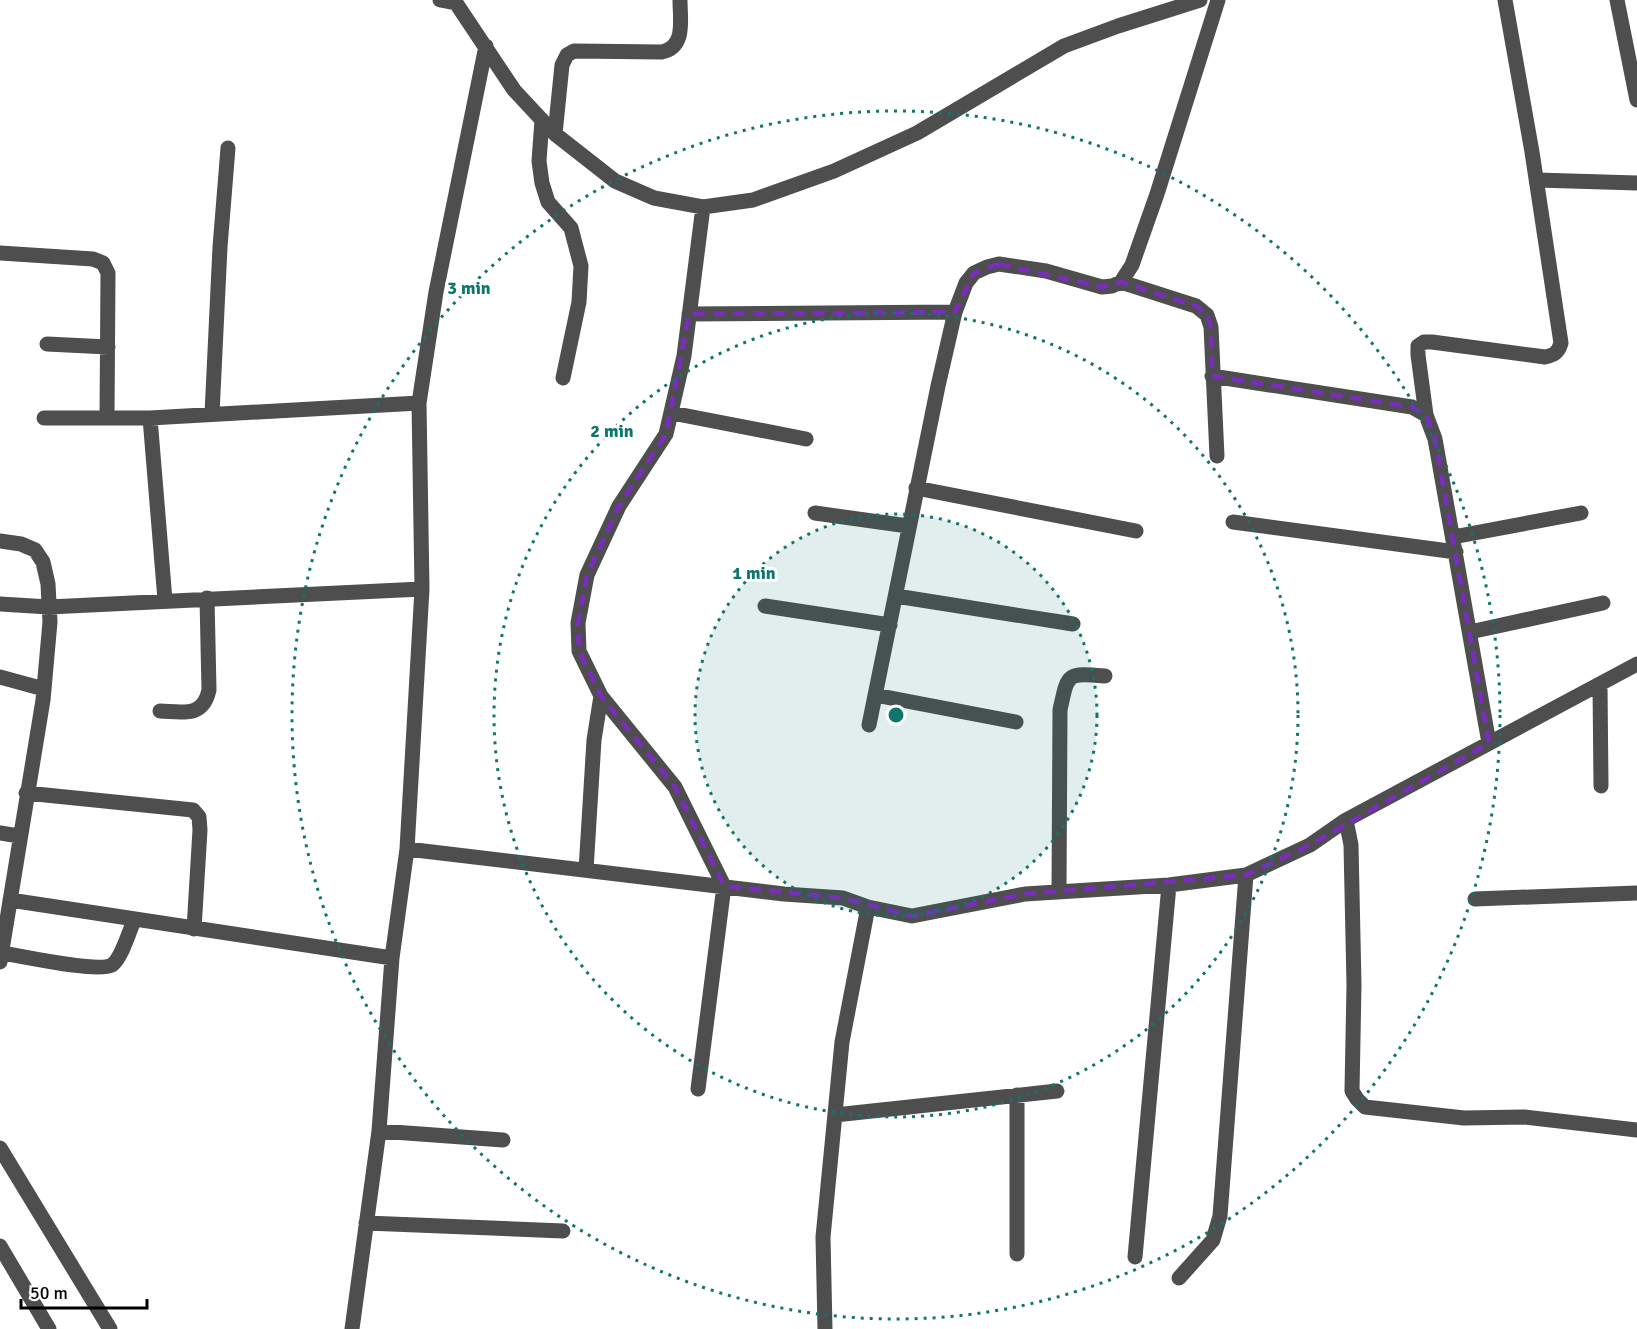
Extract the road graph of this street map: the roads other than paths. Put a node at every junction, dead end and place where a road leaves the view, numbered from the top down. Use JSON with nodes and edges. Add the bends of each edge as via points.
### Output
{"nodes":[{"id":1,"x":440,"y":0,"type":"edge"},
{"id":2,"x":680,"y":0,"type":"edge"},
{"id":3,"x":1218,"y":0,"type":"edge"},
{"id":4,"x":1505,"y":0,"type":"edge"},
{"id":5,"x":1617,"y":0,"type":"edge"},
{"id":6,"x":1194,"y":1,"type":"edge"},
{"id":7,"x":456,"y":2,"type":"edge"},
{"id":8,"x":486,"y":46,"type":"junction"},
{"id":9,"x":1637,"y":100,"type":"edge"},
{"id":10,"x":542,"y":120,"type":"junction"},
{"id":11,"x":555,"y":134,"type":"junction"},
{"id":12,"x":228,"y":148,"type":"dead end"},
{"id":13,"x":1537,"y":180,"type":"junction"},
{"id":14,"x":1637,"y":183,"type":"edge"},
{"id":15,"x":703,"y":207,"type":"junction"},
{"id":16,"x":0,"y":254,"type":"edge"},
{"id":17,"x":1121,"y":282,"type":"junction"},
{"id":18,"x":956,"y":312,"type":"junction"},
{"id":19,"x":689,"y":314,"type":"junction"},
{"id":20,"x":47,"y":344,"type":"dead end"},
{"id":21,"x":108,"y":347,"type":"junction"},
{"id":22,"x":1212,"y":376,"type":"junction"},
{"id":23,"x":563,"y":378,"type":"dead end"},
{"id":24,"x":419,"y":403,"type":"junction"},
{"id":25,"x":672,"y":413,"type":"junction"},
{"id":26,"x":212,"y":414,"type":"junction"},
{"id":27,"x":1426,"y":415,"type":"junction"},
{"id":28,"x":44,"y":418,"type":"dead end"},
{"id":29,"x":107,"y":418,"type":"junction"},
{"id":30,"x":150,"y":418,"type":"junction"},
{"id":31,"x":806,"y":440,"type":"dead end"},
{"id":32,"x":1216,"y":456,"type":"dead end"},
{"id":33,"x":916,"y":488,"type":"junction"},
{"id":34,"x":815,"y":513,"type":"dead end"},
{"id":35,"x":1581,"y":513,"type":"dead end"},
{"id":36,"x":1233,"y":522,"type":"dead end"},
{"id":37,"x":908,"y":526,"type":"junction"},
{"id":38,"x":1136,"y":531,"type":"dead end"},
{"id":39,"x":0,"y":542,"type":"edge"},
{"id":40,"x":1454,"y":545,"type":"junction"},
{"id":41,"x":422,"y":589,"type":"junction"},
{"id":42,"x":896,"y":596,"type":"junction"},
{"id":43,"x":207,"y":598,"type":"junction"},
{"id":44,"x":165,"y":600,"type":"junction"},
{"id":45,"x":1603,"y":603,"type":"dead end"},
{"id":46,"x":0,"y":604,"type":"edge"},
{"id":47,"x":765,"y":606,"type":"dead end"},
{"id":48,"x":49,"y":607,"type":"junction"},
{"id":49,"x":1073,"y":624,"type":"dead end"},
{"id":50,"x":890,"y":625,"type":"junction"},
{"id":51,"x":1470,"y":632,"type":"junction"},
{"id":52,"x":1637,"y":664,"type":"edge"},
{"id":53,"x":1105,"y":676,"type":"dead end"},
{"id":54,"x":0,"y":677,"type":"edge"},
{"id":55,"x":1600,"y":684,"type":"junction"},
{"id":56,"x":44,"y":689,"type":"junction"},
{"id":57,"x":875,"y":695,"type":"junction"},
{"id":58,"x":601,"y":696,"type":"junction"},
{"id":59,"x":160,"y":711,"type":"dead end"},
{"id":60,"x":1016,"y":722,"type":"dead end"},
{"id":61,"x":869,"y":725,"type":"dead end"},
{"id":62,"x":1489,"y":743,"type":"junction"},
{"id":63,"x":1601,"y":786,"type":"dead end"},
{"id":64,"x":26,"y":793,"type":"junction"},
{"id":65,"x":1346,"y":820,"type":"junction"},
{"id":66,"x":0,"y":833,"type":"edge"},
{"id":67,"x":19,"y":836,"type":"junction"},
{"id":68,"x":407,"y":849,"type":"junction"},
{"id":69,"x":586,"y":870,"type":"junction"},
{"id":70,"x":1246,"y":875,"type":"junction"},
{"id":71,"x":1169,"y":885,"type":"junction"},
{"id":72,"x":724,"y":886,"type":"junction"},
{"id":73,"x":1059,"y":892,"type":"junction"},
{"id":74,"x":1637,"y":893,"type":"edge"},
{"id":75,"x":1475,"y":899,"type":"dead end"},
{"id":76,"x":10,"y":900,"type":"junction"},
{"id":77,"x":868,"y":907,"type":"junction"},
{"id":78,"x":4,"y":917,"type":"edge"},
{"id":79,"x":134,"y":920,"type":"junction"},
{"id":80,"x":194,"y":929,"type":"junction"},
{"id":81,"x":1,"y":957,"type":"edge"},
{"id":82,"x":392,"y":958,"type":"junction"},
{"id":83,"x":698,"y":1089,"type":"dead end"},
{"id":84,"x":1057,"y":1090,"type":"dead end"},
{"id":85,"x":1017,"y":1095,"type":"junction"},
{"id":86,"x":835,"y":1114,"type":"junction"},
{"id":87,"x":1637,"y":1130,"type":"edge"},
{"id":88,"x":379,"y":1131,"type":"junction"},
{"id":89,"x":503,"y":1140,"type":"dead end"},
{"id":90,"x":0,"y":1148,"type":"edge"},
{"id":91,"x":366,"y":1223,"type":"junction"},
{"id":92,"x":563,"y":1231,"type":"dead end"},
{"id":93,"x":2,"y":1253,"type":"edge"},
{"id":94,"x":1017,"y":1254,"type":"dead end"},
{"id":95,"x":1135,"y":1257,"type":"dead end"},
{"id":96,"x":1179,"y":1278,"type":"dead end"},
{"id":97,"x":49,"y":1329,"type":"edge"},
{"id":98,"x":110,"y":1329,"type":"edge"},
{"id":99,"x":352,"y":1329,"type":"edge"},
{"id":100,"x":825,"y":1329,"type":"edge"}],
"edges":[{"from":1,"to":7,"type":"street"},
{"from":2,"to":11,"type":"street","via":[[680,36],[669,51],[574,51],[567,55],[562,64]]},
{"from":3,"to":17,"type":"street","via":[[1157,194],[1132,265]]},
{"from":4,"to":13,"type":"street"},
{"from":5,"to":9,"type":"street"},
{"from":6,"to":15,"type":"street","via":[[1064,46],[917,133],[834,171],[753,200]]},
{"from":7,"to":8,"type":"street"},
{"from":8,"to":10,"type":"street","via":[[514,90]]},
{"from":8,"to":24,"type":"street","via":[[436,292]]},
{"from":10,"to":11,"type":"street"},
{"from":10,"to":23,"type":"street","via":[[542,183],[548,202],[571,228],[581,266],[579,302]]},
{"from":11,"to":15,"type":"street","via":[[615,182],[654,198]]},
{"from":12,"to":26,"type":"street"},
{"from":13,"to":14,"type":"street"},
{"from":13,"to":27,"type":"street","via":[[1556,303],[1559,350],[1545,357],[1424,342],[1418,346],[1418,355]]},
{"from":15,"to":19,"type":"street"},
{"from":16,"to":21,"type":"street","via":[[93,259],[103,263],[108,273]]},
{"from":17,"to":18,"type":"street","via":[[1102,287],[1046,271],[999,264],[975,273],[966,283]]},
{"from":17,"to":22,"type":"street","via":[[1196,306],[1207,315],[1211,327]]},
{"from":18,"to":19,"type":"street"},
{"from":18,"to":33,"type":"street"},
{"from":19,"to":25,"type":"street"},
{"from":20,"to":21,"type":"street"},
{"from":21,"to":29,"type":"street"},
{"from":22,"to":27,"type":"street","via":[[1412,407]]},
{"from":22,"to":32,"type":"street"},
{"from":24,"to":26,"type":"street"},
{"from":24,"to":41,"type":"street"},
{"from":25,"to":31,"type":"street"},
{"from":25,"to":58,"type":"street","via":[[666,434],[619,506],[587,575],[578,623],[579,651]]},
{"from":26,"to":30,"type":"street"},
{"from":27,"to":40,"type":"street","via":[[1435,439]]},
{"from":28,"to":29,"type":"street"},
{"from":29,"to":30,"type":"street"},
{"from":30,"to":44,"type":"street"},
{"from":33,"to":37,"type":"street"},
{"from":33,"to":38,"type":"street"},
{"from":34,"to":37,"type":"street"},
{"from":35,"to":40,"type":"street"},
{"from":36,"to":40,"type":"street"},
{"from":37,"to":42,"type":"street"},
{"from":39,"to":48,"type":"street","via":[[34,550],[43,562]]},
{"from":40,"to":51,"type":"street"},
{"from":41,"to":43,"type":"street"},
{"from":41,"to":68,"type":"street"},
{"from":42,"to":49,"type":"street"},
{"from":42,"to":50,"type":"street"},
{"from":43,"to":44,"type":"street"},
{"from":43,"to":59,"type":"street","via":[[206,702],[189,712]]},
{"from":44,"to":48,"type":"street"},
{"from":45,"to":51,"type":"street"},
{"from":46,"to":48,"type":"street"},
{"from":47,"to":50,"type":"street"},
{"from":48,"to":56,"type":"street"},
{"from":50,"to":57,"type":"street"},
{"from":51,"to":62,"type":"street"},
{"from":52,"to":55,"type":"street"},
{"from":53,"to":73,"type":"street","via":[[1080,674],[1066,681],[1060,710]]},
{"from":54,"to":56,"type":"street"},
{"from":55,"to":62,"type":"street"},
{"from":55,"to":63,"type":"street"},
{"from":56,"to":64,"type":"street"},
{"from":57,"to":60,"type":"street"},
{"from":57,"to":61,"type":"street"},
{"from":58,"to":69,"type":"street","via":[[594,740]]},
{"from":58,"to":72,"type":"street","via":[[675,787]]},
{"from":62,"to":65,"type":"street"},
{"from":64,"to":67,"type":"street"},
{"from":64,"to":80,"type":"street","via":[[193,810],[199,817],[200,830]]},
{"from":65,"to":70,"type":"street","via":[[1310,845]]},
{"from":65,"to":87,"type":"street","via":[[1351,844],[1352,1091],[1357,1099],[1365,1107],[1464,1118],[1524,1117]]},
{"from":66,"to":67,"type":"street"},
{"from":67,"to":76,"type":"street"},
{"from":68,"to":69,"type":"street"},
{"from":68,"to":82,"type":"street"},
{"from":69,"to":72,"type":"street"},
{"from":70,"to":71,"type":"street"},
{"from":70,"to":96,"type":"street","via":[[1220,1216],[1213,1240]]},
{"from":71,"to":73,"type":"street"},
{"from":71,"to":95,"type":"street"},
{"from":72,"to":77,"type":"street","via":[[843,898]]},
{"from":72,"to":83,"type":"street"},
{"from":73,"to":77,"type":"street","via":[[1025,894],[912,916]]},
{"from":74,"to":75,"type":"street"},
{"from":76,"to":78,"type":"street"},
{"from":76,"to":79,"type":"street"},
{"from":77,"to":86,"type":"street","via":[[842,1042]]},
{"from":78,"to":81,"type":"street"},
{"from":79,"to":80,"type":"street"},
{"from":79,"to":81,"type":"street","via":[[119,956],[113,964],[102,968]]},
{"from":80,"to":82,"type":"street"},
{"from":82,"to":88,"type":"street"},
{"from":84,"to":85,"type":"street"},
{"from":85,"to":86,"type":"street"},
{"from":85,"to":94,"type":"street"},
{"from":86,"to":100,"type":"street","via":[[823,1237]]},
{"from":88,"to":89,"type":"street"},
{"from":88,"to":91,"type":"street"},
{"from":90,"to":98,"type":"street"},
{"from":91,"to":92,"type":"street"},
{"from":91,"to":99,"type":"street"},
{"from":93,"to":97,"type":"street"}]}
